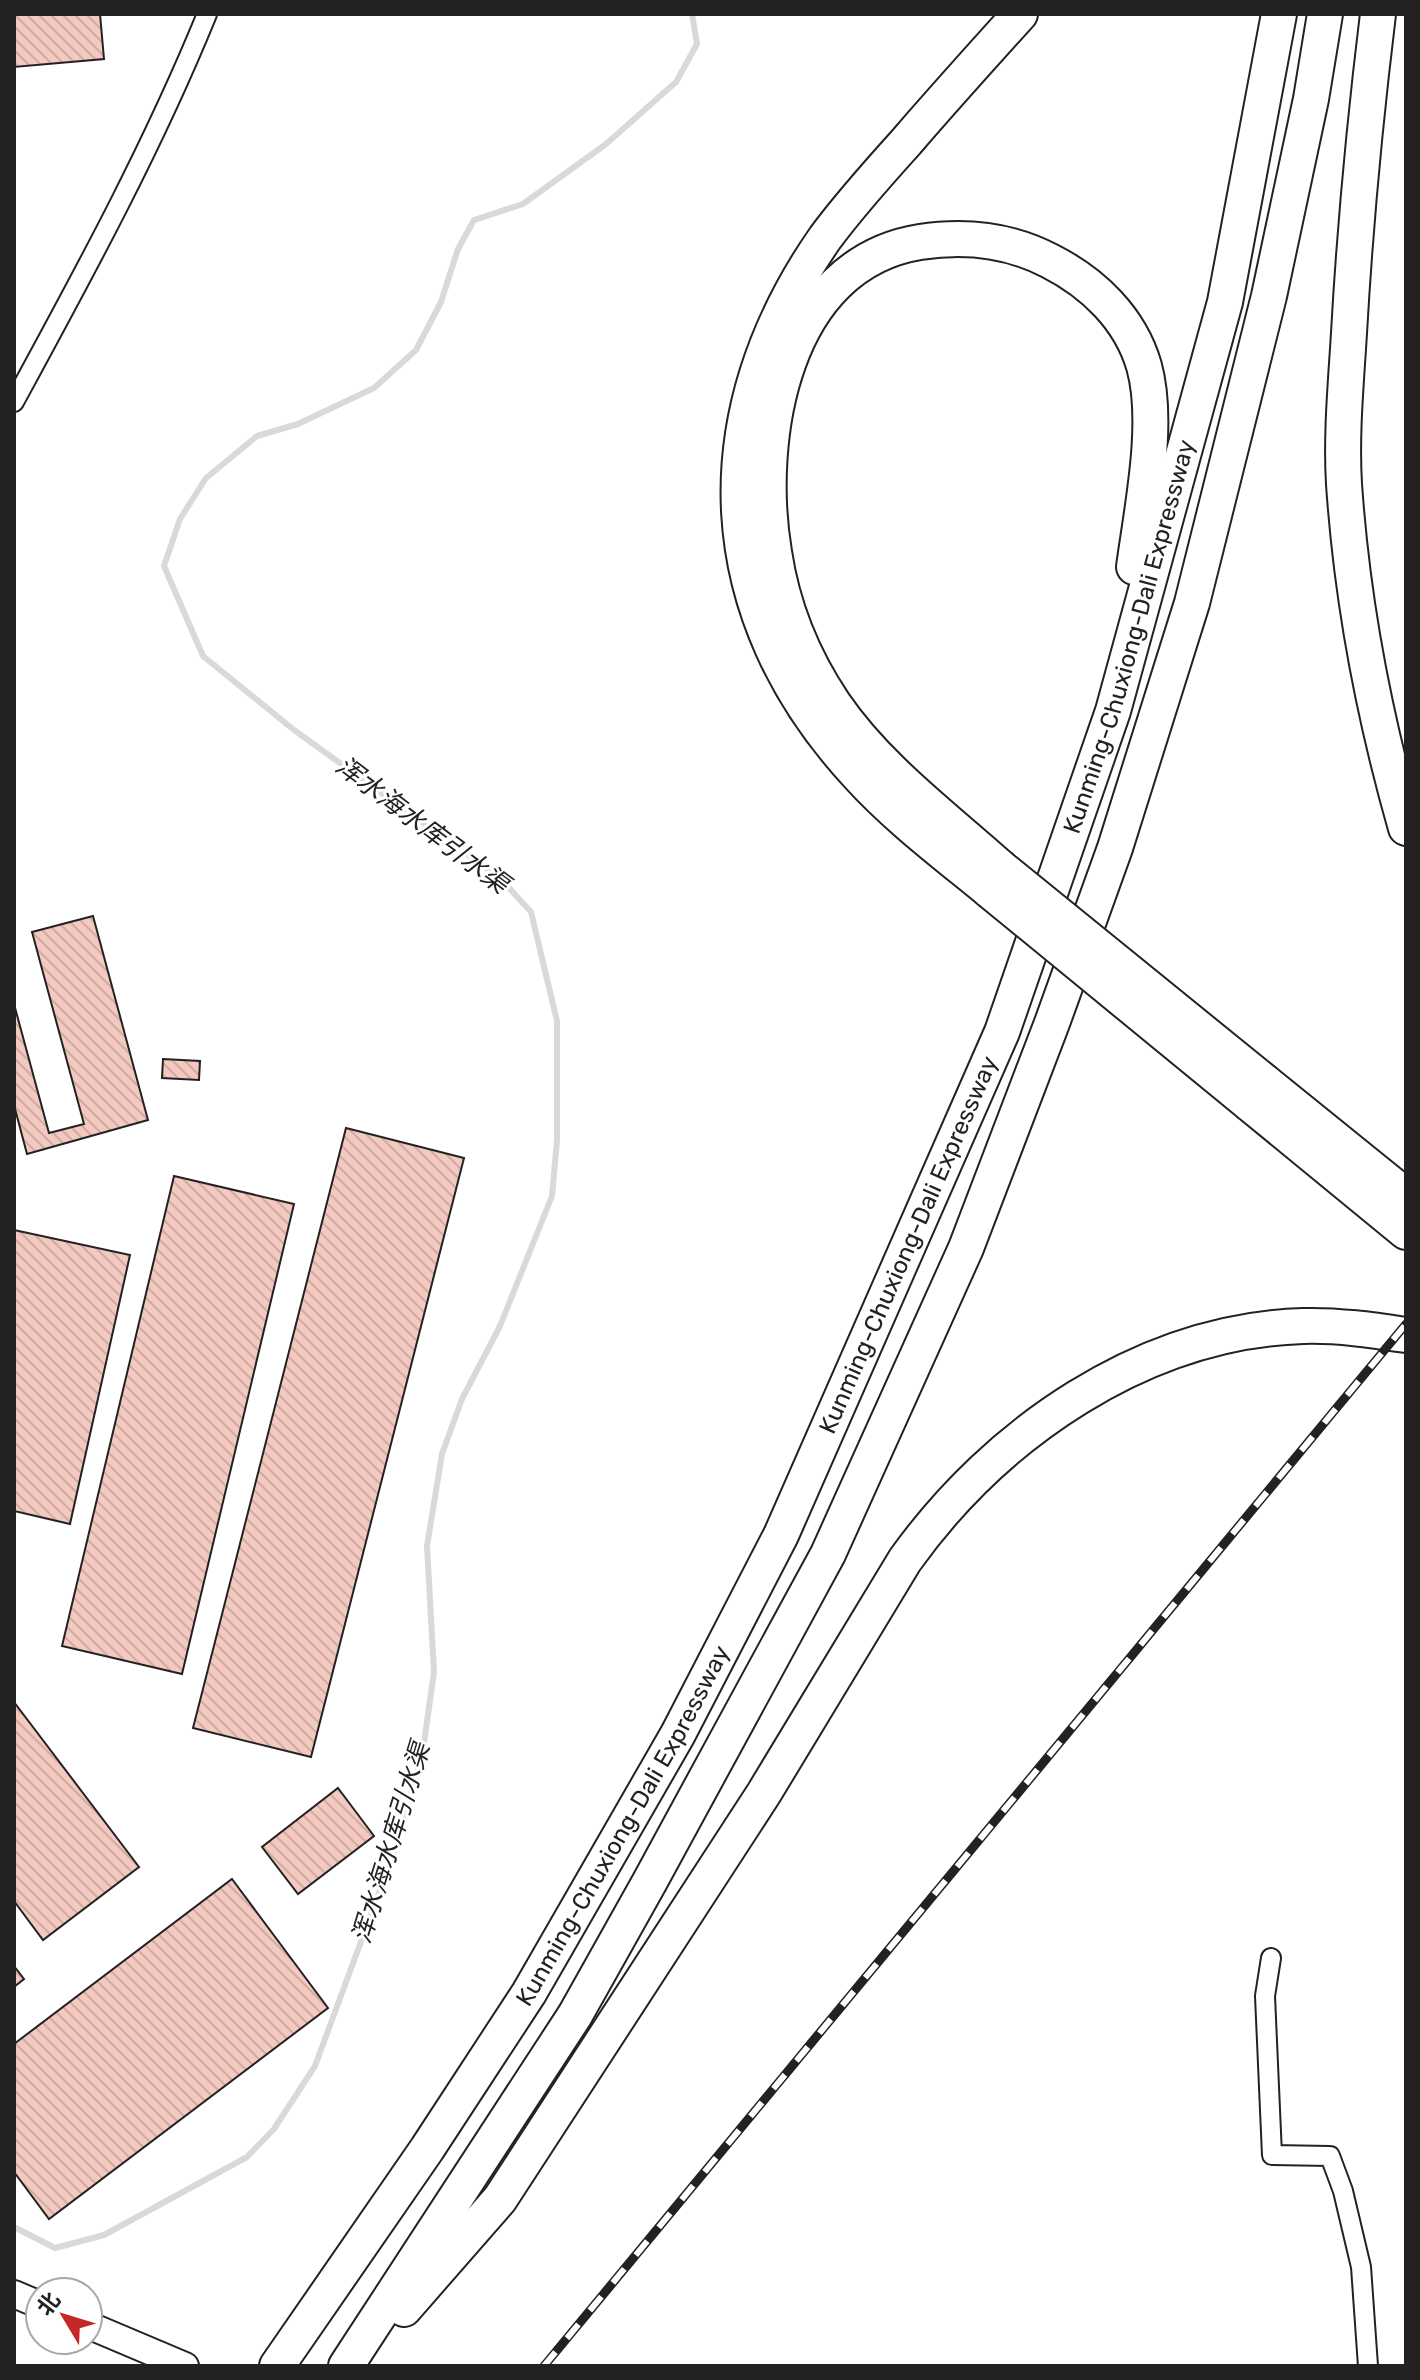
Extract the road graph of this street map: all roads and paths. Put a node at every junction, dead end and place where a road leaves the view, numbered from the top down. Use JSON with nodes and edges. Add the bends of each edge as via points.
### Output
{"nodes":[{"id":1,"x":207,"y":14,"type":"edge"},
{"id":2,"x":1020,"y":14,"type":"edge"},
{"id":3,"x":1279,"y":14,"type":"edge"},
{"id":4,"x":1325,"y":14,"type":"edge"},
{"id":5,"x":1378,"y":14,"type":"edge"},
{"id":6,"x":14,"y":402,"type":"edge"},
{"id":7,"x":1113,"y":711,"type":"junction"},
{"id":8,"x":1406,"y":828,"type":"edge"},
{"id":9,"x":995,"y":879,"type":"junction"},
{"id":10,"x":1257,"y":1093,"type":"junction"},
{"id":11,"x":1406,"y":1196,"type":"edge"},
{"id":12,"x":1406,"y":1232,"type":"edge"},
{"id":13,"x":1406,"y":1335,"type":"edge"},
{"id":14,"x":1271,"y":1958,"type":"dead end"},
{"id":15,"x":104,"y":2332,"type":"edge"},
{"id":16,"x":185,"y":2366,"type":"edge"},
{"id":17,"x":277,"y":2366,"type":"edge"},
{"id":18,"x":346,"y":2366,"type":"edge"},
{"id":19,"x":353,"y":2366,"type":"edge"},
{"id":20,"x":1368,"y":2366,"type":"edge"}],
"edges":[{"from":1,"to":6,"type":"street","via":[[123,202]]},
{"from":2,"to":9,"type":"highway","via":[[867,185],[793,288],[752,385],[737,474],[752,593],[794,689],[858,775],[911,825]]},
{"from":3,"to":7,"type":"highway","name":"Kunming-Chuxiong-Dali Expressway","via":[[1225,302]]},
{"from":4,"to":18,"type":"highway","name":"Kunming-Chuxiong-Dali Expressway","via":[[1269,296],[1192,603],[1115,848],[966,1248],[828,1554],[649,1883],[575,2015]]},
{"from":5,"to":8,"type":"highway","via":[[1354,251],[1344,481],[1369,675]]},
{"from":7,"to":9,"type":"highway","via":[[1150,418],[1147,378],[1134,341],[1122,320],[1086,283],[1016,247],[938,239],[887,251],[864,263],[822,300],[791,354],[770,459],[773,551],[802,648],[822,686],[878,756]]},
{"from":7,"to":17,"type":"highway","name":"Kunming-Chuxiong-Dali Expressway","via":[[1002,1032],[781,1535],[678,1734],[529,1993]]},
{"from":9,"to":10,"type":"highway","bridge":true},
{"from":10,"to":11,"type":"highway"},
{"from":10,"to":12,"type":"highway"},
{"from":13,"to":19,"type":"highway","via":[[1302,1326],[1237,1334],[1163,1355],[1052,1415],[972,1481],[905,1560],[764,1793],[500,2199]]},
{"from":14,"to":20,"type":"street","via":[[1265,1996],[1272,2155],[1330,2156],[1361,2267]]},
{"from":15,"to":16,"type":"street"}]}
